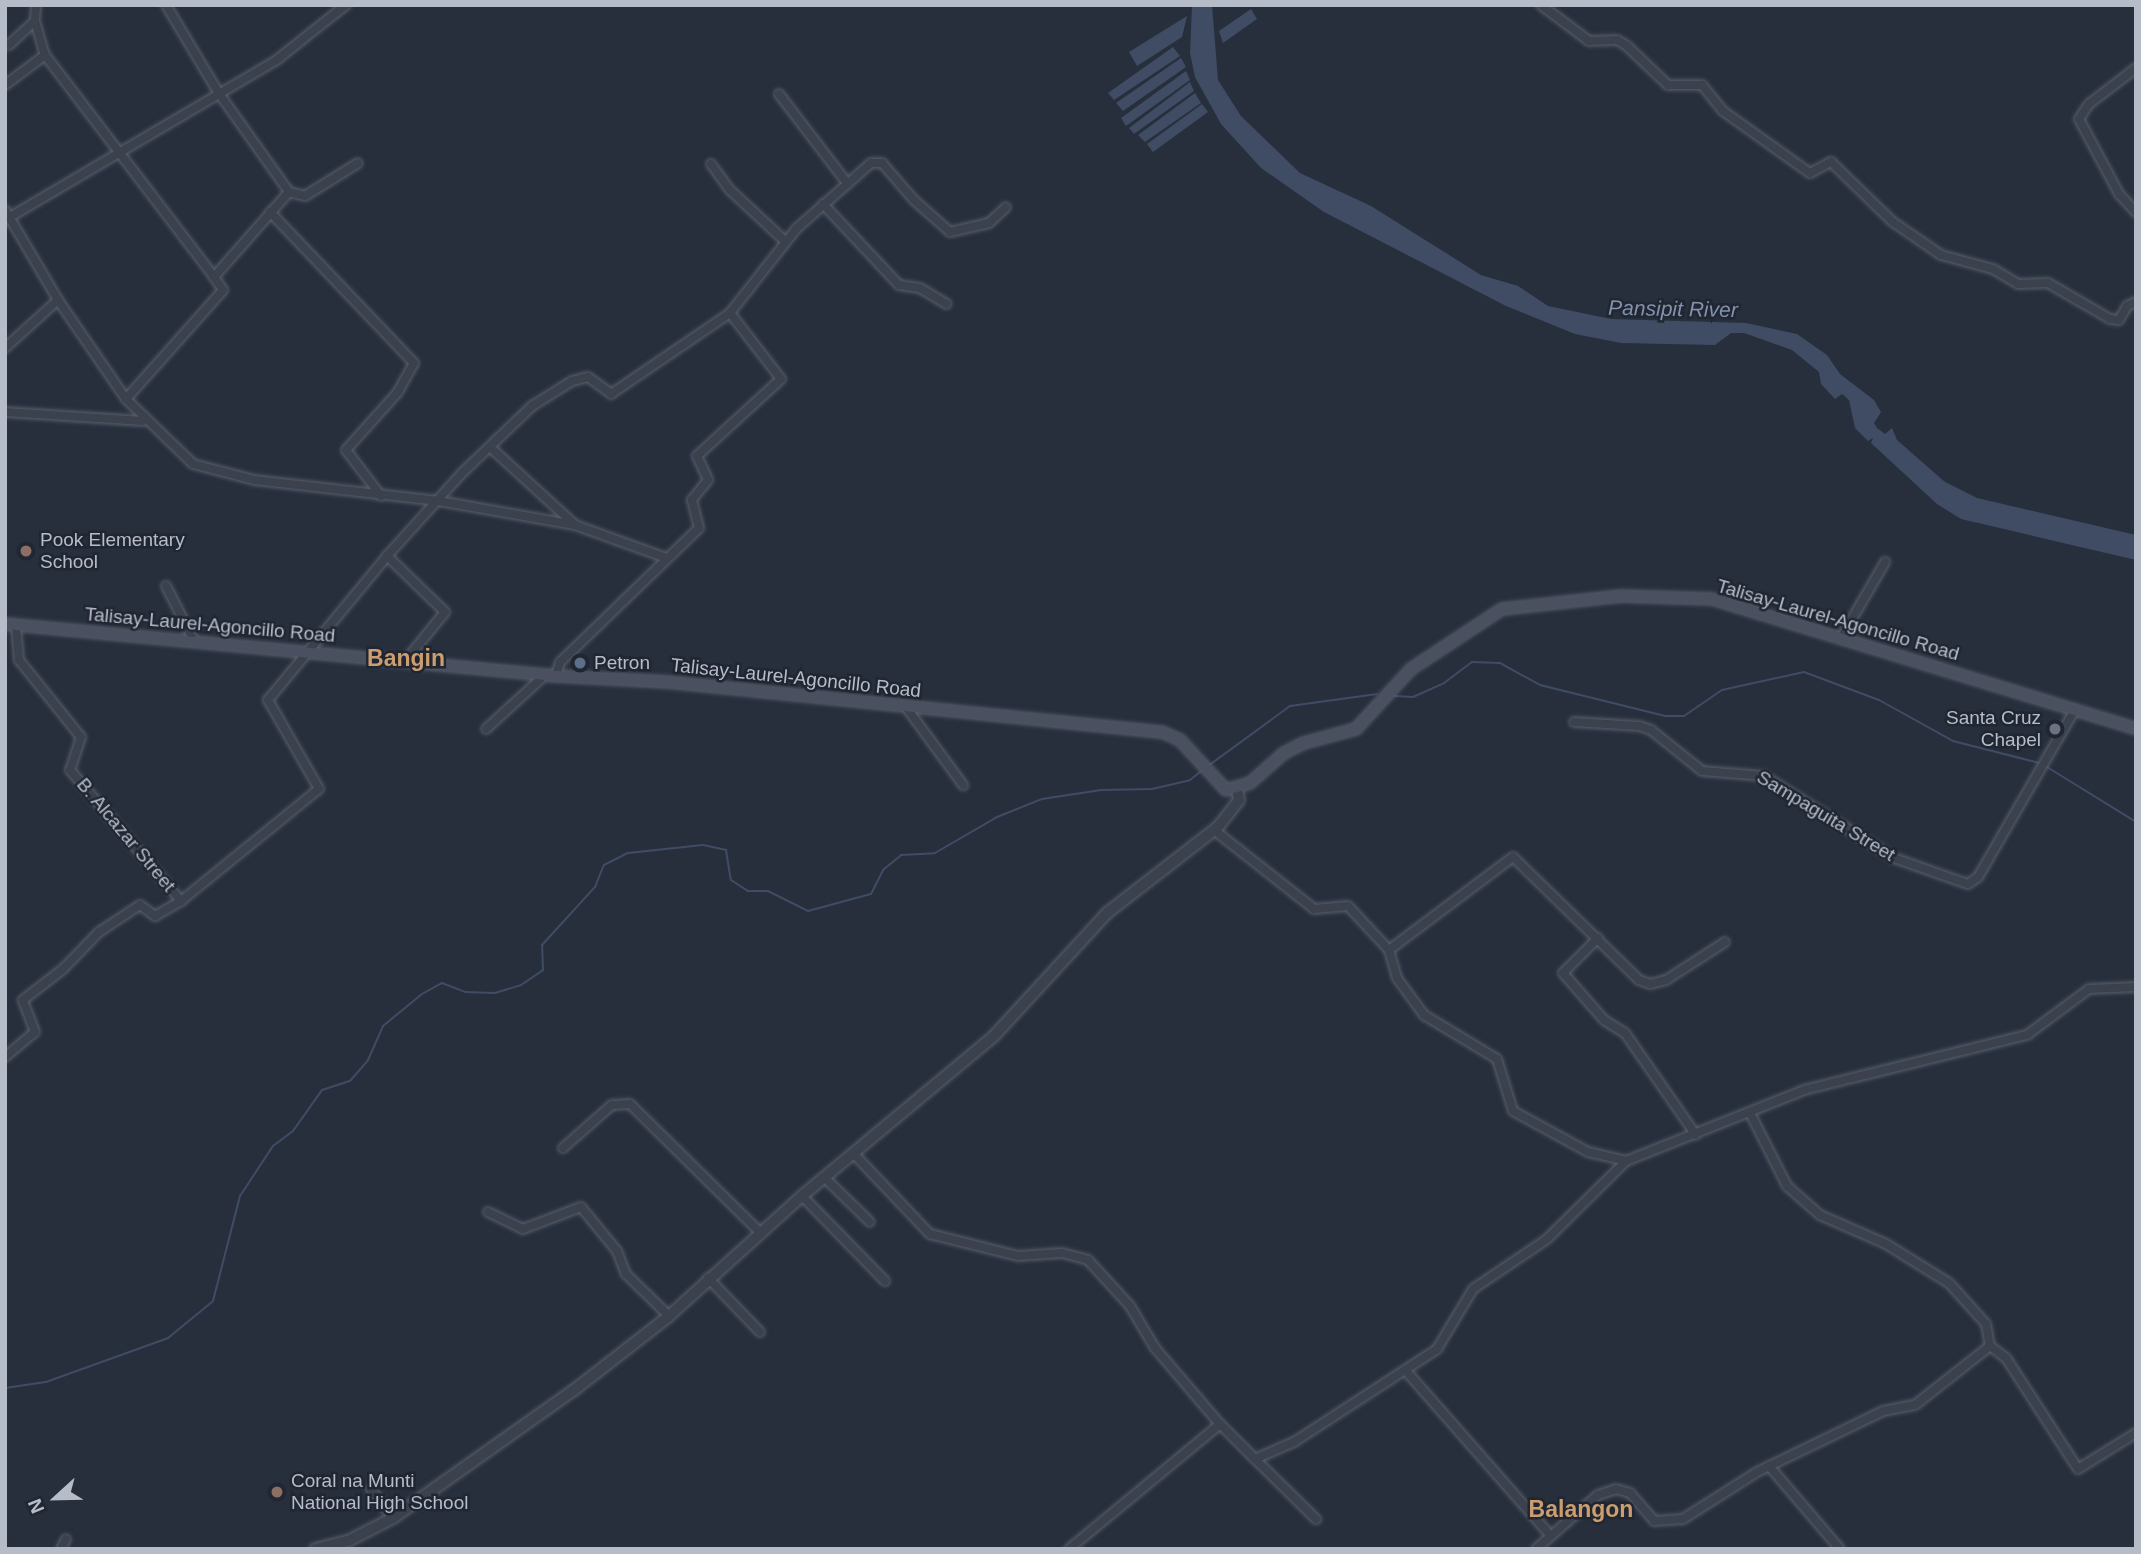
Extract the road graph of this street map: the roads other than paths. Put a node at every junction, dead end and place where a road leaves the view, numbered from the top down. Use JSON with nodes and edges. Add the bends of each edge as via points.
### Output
{"nodes":[{"id":1,"x":36,"y":5,"type":"edge"},
{"id":2,"x":166,"y":5,"type":"edge"},
{"id":3,"x":346,"y":5,"type":"edge"},
{"id":4,"x":1541,"y":5,"type":"edge"},
{"id":5,"x":35,"y":21,"type":"junction"},
{"id":6,"x":9,"y":45,"type":"dead end"},
{"id":7,"x":45,"y":55,"type":"junction"},
{"id":8,"x":2136,"y":68,"type":"edge"},
{"id":9,"x":5,"y":85,"type":"edge"},
{"id":10,"x":218,"y":92,"type":"junction"},
{"id":11,"x":779,"y":94,"type":"dead end"},
{"id":12,"x":115,"y":153,"type":"junction"},
{"id":13,"x":358,"y":163,"type":"dead end"},
{"id":14,"x":711,"y":164,"type":"dead end"},
{"id":15,"x":847,"y":183,"type":"junction"},
{"id":16,"x":289,"y":192,"type":"junction"},
{"id":17,"x":823,"y":204,"type":"junction"},
{"id":18,"x":1006,"y":207,"type":"dead end"},
{"id":19,"x":270,"y":212,"type":"junction"},
{"id":20,"x":2136,"y":212,"type":"edge"},
{"id":21,"x":7,"y":216,"type":"edge"},
{"id":22,"x":786,"y":242,"type":"junction"},
{"id":23,"x":214,"y":277,"type":"junction"},
{"id":24,"x":58,"y":300,"type":"junction"},
{"id":25,"x":2136,"y":302,"type":"edge"},
{"id":26,"x":947,"y":304,"type":"dead end"},
{"id":27,"x":730,"y":313,"type":"junction"},
{"id":28,"x":5,"y":348,"type":"edge"},
{"id":29,"x":126,"y":399,"type":"junction"},
{"id":30,"x":5,"y":412,"type":"edge"},
{"id":31,"x":143,"y":421,"type":"junction"},
{"id":32,"x":490,"y":447,"type":"junction"},
{"id":33,"x":381,"y":496,"type":"junction"},
{"id":34,"x":439,"y":501,"type":"junction"},
{"id":35,"x":575,"y":524,"type":"junction"},
{"id":36,"x":387,"y":556,"type":"junction"},
{"id":37,"x":664,"y":557,"type":"junction"},
{"id":38,"x":1885,"y":562,"type":"dead end"},
{"id":39,"x":166,"y":586,"type":"dead end"},
{"id":40,"x":11,"y":625,"type":"edge"},
{"id":41,"x":1841,"y":638,"type":"junction"},
{"id":42,"x":194,"y":641,"type":"junction"},
{"id":43,"x":311,"y":651,"type":"junction"},
{"id":44,"x":406,"y":660,"type":"junction"},
{"id":45,"x":550,"y":676,"type":"junction"},
{"id":46,"x":906,"y":707,"type":"junction"},
{"id":47,"x":2075,"y":710,"type":"junction"},
{"id":48,"x":1574,"y":722,"type":"dead end"},
{"id":49,"x":486,"y":729,"type":"dead end"},
{"id":50,"x":2136,"y":729,"type":"edge"},
{"id":51,"x":963,"y":785,"type":"dead end"},
{"id":52,"x":1237,"y":789,"type":"junction"},
{"id":53,"x":1214,"y":830,"type":"junction"},
{"id":54,"x":181,"y":901,"type":"junction"},
{"id":55,"x":1598,"y":938,"type":"junction"},
{"id":56,"x":1725,"y":942,"type":"dead end"},
{"id":57,"x":1389,"y":950,"type":"junction"},
{"id":58,"x":2136,"y":987,"type":"edge"},
{"id":59,"x":5,"y":1056,"type":"edge"},
{"id":60,"x":1750,"y":1113,"type":"junction"},
{"id":61,"x":1696,"y":1135,"type":"junction"},
{"id":62,"x":563,"y":1148,"type":"dead end"},
{"id":63,"x":853,"y":1153,"type":"junction"},
{"id":64,"x":1626,"y":1161,"type":"junction"},
{"id":65,"x":824,"y":1177,"type":"junction"},
{"id":66,"x":802,"y":1196,"type":"junction"},
{"id":67,"x":488,"y":1212,"type":"dead end"},
{"id":68,"x":870,"y":1222,"type":"dead end"},
{"id":69,"x":760,"y":1232,"type":"junction"},
{"id":70,"x":708,"y":1279,"type":"junction"},
{"id":71,"x":885,"y":1281,"type":"dead end"},
{"id":72,"x":669,"y":1316,"type":"junction"},
{"id":73,"x":760,"y":1332,"type":"dead end"},
{"id":74,"x":1990,"y":1346,"type":"junction"},
{"id":75,"x":1406,"y":1371,"type":"junction"},
{"id":76,"x":1220,"y":1424,"type":"junction"},
{"id":77,"x":2136,"y":1433,"type":"edge"},
{"id":78,"x":1255,"y":1459,"type":"junction"},
{"id":79,"x":1769,"y":1466,"type":"junction"},
{"id":80,"x":371,"y":1489,"type":"dead end"},
{"id":81,"x":393,"y":1518,"type":"junction"},
{"id":82,"x":1317,"y":1519,"type":"dead end"},
{"id":83,"x":1549,"y":1534,"type":"junction"},
{"id":84,"x":66,"y":1539,"type":"dead end"},
{"id":85,"x":61,"y":1549,"type":"edge"},
{"id":86,"x":315,"y":1549,"type":"edge"},
{"id":87,"x":1069,"y":1549,"type":"edge"},
{"id":88,"x":1536,"y":1549,"type":"edge"},
{"id":89,"x":1840,"y":1549,"type":"edge"}],
"edges":[{"from":1,"to":5,"type":"street"},
{"from":2,"to":10,"type":"street"},
{"from":3,"to":10,"type":"street","via":[[278,59]]},
{"from":4,"to":25,"type":"street","via":[[1589,41],[1617,40],[1627,46],[1668,85],[1702,85],[1723,111],[1810,173],[1831,162],[1893,222],[1941,255],[1993,269],[2018,284],[2048,283],[2110,318],[2119,320],[2127,306]]},
{"from":5,"to":6,"type":"street"},
{"from":5,"to":7,"type":"street"},
{"from":7,"to":9,"type":"street"},
{"from":7,"to":12,"type":"street"},
{"from":8,"to":20,"type":"street","via":[[2089,104],[2079,119],[2119,194]]},
{"from":10,"to":12,"type":"street"},
{"from":10,"to":16,"type":"street"},
{"from":11,"to":15,"type":"street"},
{"from":12,"to":21,"type":"street"},
{"from":12,"to":23,"type":"street"},
{"from":13,"to":16,"type":"street","via":[[305,196]]},
{"from":14,"to":22,"type":"street","via":[[730,190]]},
{"from":15,"to":17,"type":"street"},
{"from":15,"to":18,"type":"street","via":[[871,163],[883,163],[914,200],[950,232],[989,223]]},
{"from":16,"to":19,"type":"street"},
{"from":17,"to":22,"type":"street"},
{"from":17,"to":26,"type":"street","via":[[899,285],[920,288]]},
{"from":19,"to":23,"type":"street"},
{"from":19,"to":33,"type":"street","via":[[414,363],[398,392],[346,450]]},
{"from":21,"to":24,"type":"street"},
{"from":22,"to":27,"type":"street"},
{"from":23,"to":29,"type":"street","via":[[223,290]]},
{"from":24,"to":28,"type":"street"},
{"from":24,"to":29,"type":"street"},
{"from":27,"to":32,"type":"street","via":[[611,394],[588,377],[572,381],[532,406]]},
{"from":27,"to":37,"type":"street","via":[[781,379],[697,456],[708,480],[692,500],[699,527]]},
{"from":29,"to":31,"type":"street"},
{"from":30,"to":31,"type":"street"},
{"from":31,"to":33,"type":"street","via":[[193,464],[222,474]]},
{"from":32,"to":34,"type":"street"},
{"from":32,"to":35,"type":"street"},
{"from":33,"to":34,"type":"street"},
{"from":34,"to":35,"type":"street"},
{"from":34,"to":36,"type":"street"},
{"from":35,"to":37,"type":"street"},
{"from":36,"to":43,"type":"street"},
{"from":36,"to":44,"type":"street","via":[[445,612]]},
{"from":37,"to":45,"type":"street"},
{"from":38,"to":41,"type":"street"},
{"from":39,"to":42,"type":"street"},
{"from":40,"to":42,"type":"main road","name":"Talisay-Laurel-Agoncillo Road"},
{"from":40,"to":54,"type":"street","name":"B. Alcazar Street","via":[[19,660],[81,737],[70,770]]},
{"from":41,"to":47,"type":"main road","name":"Talisay-Laurel-Agoncillo Road"},
{"from":41,"to":52,"type":"main road","name":"Talisay-Laurel-Agoncillo Road","via":[[1712,599],[1621,596],[1502,608],[1411,669],[1356,729],[1304,743]]},
{"from":42,"to":43,"type":"main road","name":"Talisay-Laurel-Agoncillo Road"},
{"from":43,"to":44,"type":"main road","name":"Talisay-Laurel-Agoncillo Road"},
{"from":43,"to":54,"type":"street","via":[[268,700],[319,789]]},
{"from":44,"to":45,"type":"main road","name":"Talisay-Laurel-Agoncillo Road"},
{"from":45,"to":46,"type":"main road","name":"Talisay-Laurel-Agoncillo Road","via":[[667,682]]},
{"from":45,"to":49,"type":"street"},
{"from":46,"to":51,"type":"street"},
{"from":46,"to":52,"type":"main road","name":"Talisay-Laurel-Agoncillo Road","via":[[1163,732],[1180,740],[1226,790]]},
{"from":47,"to":48,"type":"street","name":"Sampaguita Street","via":[[1978,877],[1968,884],[1894,858],[1764,776],[1702,771],[1651,730],[1639,726]]},
{"from":47,"to":50,"type":"main road","name":"Talisay-Laurel-Agoncillo Road"},
{"from":52,"to":53,"type":"street","via":[[1239,800]]},
{"from":53,"to":57,"type":"street","via":[[1314,909],[1348,906]]},
{"from":53,"to":63,"type":"street","via":[[1107,913],[994,1036]]},
{"from":54,"to":59,"type":"street","via":[[155,916],[140,905],[99,932],[63,969],[23,1000],[35,1031]]},
{"from":55,"to":56,"type":"street","via":[[1639,980],[1650,984],[1666,980]]},
{"from":55,"to":57,"type":"street","via":[[1513,857]]},
{"from":55,"to":61,"type":"street","via":[[1563,973],[1604,1020],[1625,1033]]},
{"from":57,"to":64,"type":"street","via":[[1397,978],[1424,1015],[1497,1059],[1513,1111],[1588,1152]]},
{"from":58,"to":60,"type":"street","via":[[2089,989],[2027,1035],[1804,1090]]},
{"from":60,"to":61,"type":"street"},
{"from":60,"to":74,"type":"street","via":[[1787,1186],[1820,1215],[1886,1244],[1949,1283],[1986,1324]]},
{"from":61,"to":64,"type":"street"},
{"from":62,"to":69,"type":"street","via":[[612,1105],[630,1104]]},
{"from":63,"to":65,"type":"street"},
{"from":63,"to":76,"type":"street","via":[[930,1234],[1018,1256],[1062,1254],[1087,1260],[1129,1306],[1156,1348]]},
{"from":64,"to":75,"type":"street","via":[[1547,1239],[1473,1289],[1450,1335]]},
{"from":65,"to":66,"type":"street"},
{"from":65,"to":68,"type":"street"},
{"from":66,"to":69,"type":"street"},
{"from":66,"to":71,"type":"street"},
{"from":67,"to":72,"type":"street","via":[[523,1229],[581,1207],[617,1251],[626,1274]]},
{"from":69,"to":70,"type":"street"},
{"from":70,"to":72,"type":"street"},
{"from":70,"to":73,"type":"street"},
{"from":72,"to":81,"type":"street","via":[[574,1390]]},
{"from":74,"to":77,"type":"street","via":[[2006,1359],[2078,1469]]},
{"from":74,"to":79,"type":"street","via":[[1915,1405],[1883,1411]]},
{"from":75,"to":78,"type":"street","via":[[1294,1442]]},
{"from":75,"to":83,"type":"street"},
{"from":76,"to":78,"type":"street"},
{"from":76,"to":87,"type":"street"},
{"from":78,"to":82,"type":"street"},
{"from":79,"to":83,"type":"street","via":[[1683,1519],[1654,1521],[1630,1493],[1616,1489],[1598,1495]]},
{"from":79,"to":89,"type":"street"},
{"from":80,"to":81,"type":"street"},
{"from":81,"to":86,"type":"street","via":[[350,1540]]},
{"from":83,"to":88,"type":"street"},
{"from":84,"to":85,"type":"street"}]}
